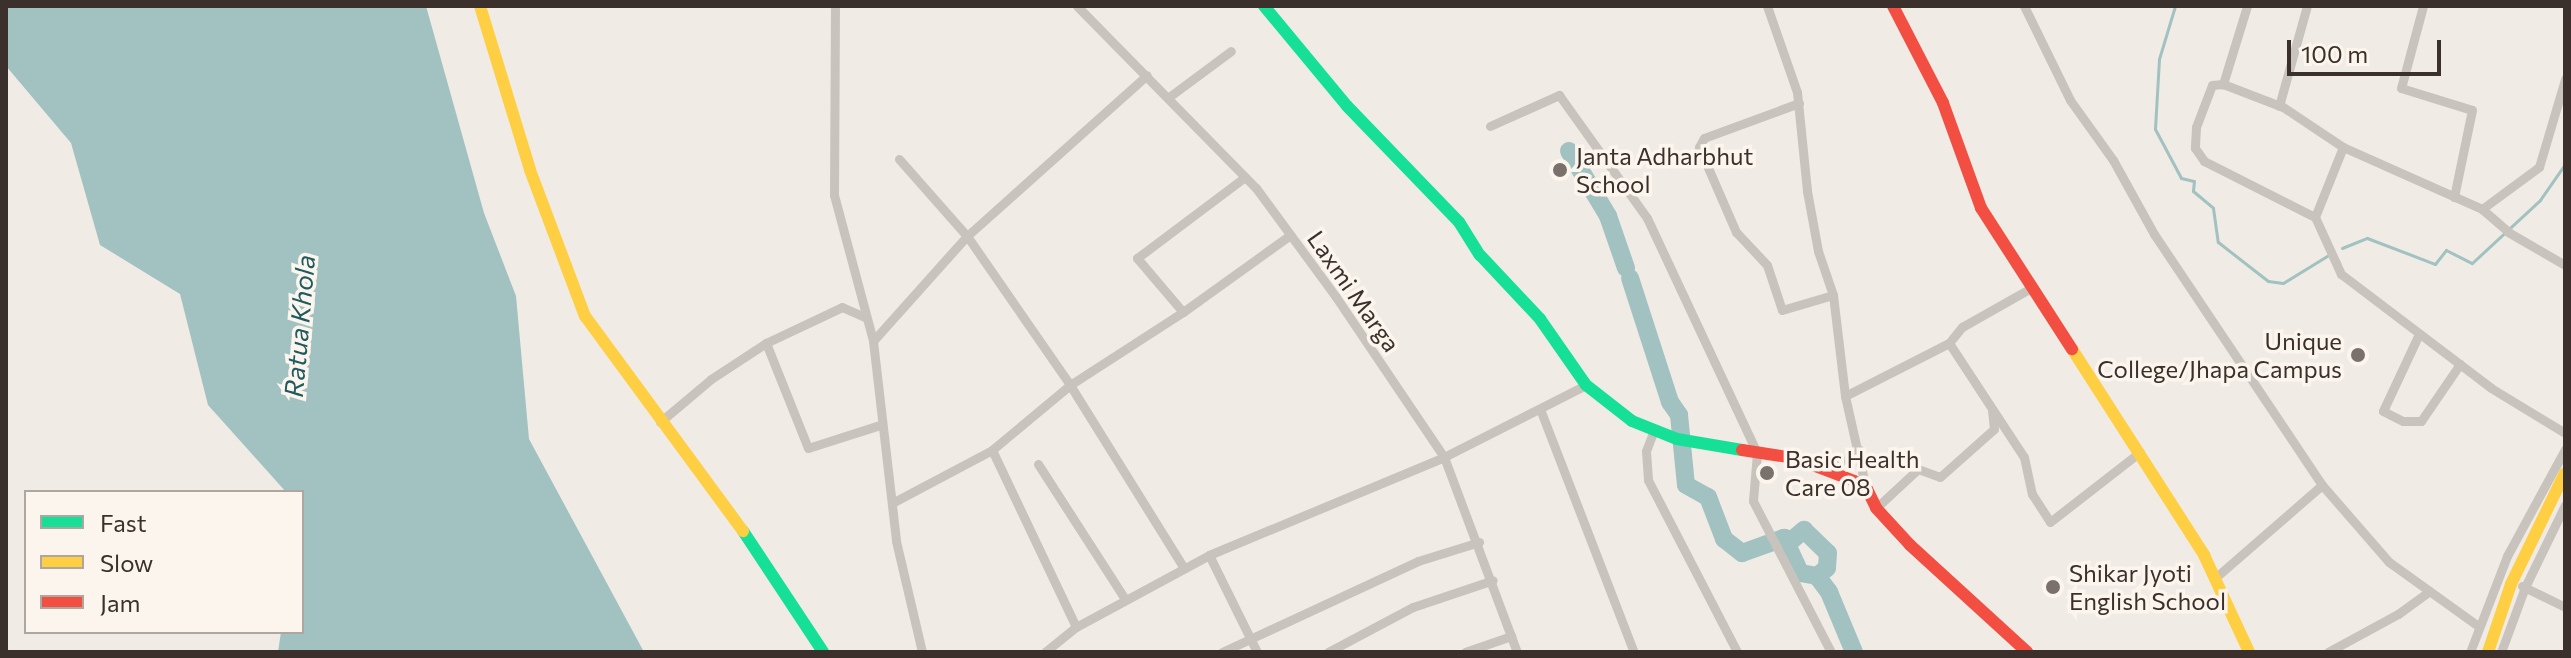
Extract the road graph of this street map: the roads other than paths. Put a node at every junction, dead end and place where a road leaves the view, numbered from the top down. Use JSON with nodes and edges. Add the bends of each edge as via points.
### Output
{"nodes":[{"id":1,"x":480,"y":6,"type":"edge"},
{"id":2,"x":835,"y":6,"type":"edge"},
{"id":3,"x":1077,"y":6,"type":"edge"},
{"id":4,"x":1264,"y":6,"type":"edge"},
{"id":5,"x":1767,"y":6,"type":"edge"},
{"id":6,"x":1893,"y":6,"type":"edge"},
{"id":7,"x":2024,"y":6,"type":"edge"},
{"id":8,"x":2247,"y":6,"type":"edge"},
{"id":9,"x":2307,"y":6,"type":"edge"},
{"id":10,"x":2423,"y":6,"type":"edge"},
{"id":11,"x":1231,"y":51,"type":"dead end"},
{"id":12,"x":1147,"y":75,"type":"junction"},
{"id":13,"x":2223,"y":84,"type":"junction"},
{"id":14,"x":2564,"y":85,"type":"edge"},
{"id":15,"x":1169,"y":97,"type":"junction"},
{"id":16,"x":1799,"y":103,"type":"junction"},
{"id":17,"x":2279,"y":106,"type":"junction"},
{"id":18,"x":1490,"y":126,"type":"dead end"},
{"id":19,"x":2343,"y":147,"type":"junction"},
{"id":20,"x":899,"y":159,"type":"dead end"},
{"id":21,"x":1245,"y":177,"type":"junction"},
{"id":22,"x":2454,"y":197,"type":"junction"},
{"id":23,"x":2482,"y":209,"type":"junction"},
{"id":24,"x":2315,"y":217,"type":"junction"},
{"id":25,"x":1290,"y":235,"type":"junction"},
{"id":26,"x":967,"y":236,"type":"junction"},
{"id":27,"x":2565,"y":265,"type":"edge"},
{"id":28,"x":2031,"y":288,"type":"junction"},
{"id":29,"x":1833,"y":295,"type":"junction"},
{"id":30,"x":1183,"y":312,"type":"junction"},
{"id":31,"x":867,"y":318,"type":"junction"},
{"id":32,"x":2419,"y":334,"type":"junction"},
{"id":33,"x":873,"y":341,"type":"junction"},
{"id":34,"x":766,"y":343,"type":"junction"},
{"id":35,"x":1949,"y":343,"type":"junction"},
{"id":36,"x":2460,"y":364,"type":"junction"},
{"id":37,"x":1070,"y":385,"type":"junction"},
{"id":38,"x":1586,"y":385,"type":"junction"},
{"id":39,"x":1845,"y":396,"type":"junction"},
{"id":40,"x":1992,"y":407,"type":"junction"},
{"id":41,"x":1540,"y":409,"type":"junction"},
{"id":42,"x":660,"y":422,"type":"junction"},
{"id":43,"x":880,"y":425,"type":"junction"},
{"id":44,"x":1654,"y":430,"type":"junction"},
{"id":45,"x":2565,"y":433,"type":"edge"},
{"id":46,"x":2565,"y":449,"type":"edge"},
{"id":47,"x":992,"y":450,"type":"junction"},
{"id":48,"x":1859,"y":450,"type":"junction"},
{"id":49,"x":2140,"y":452,"type":"junction"},
{"id":50,"x":1757,"y":453,"type":"junction"},
{"id":51,"x":1444,"y":457,"type":"junction"},
{"id":52,"x":1038,"y":464,"type":"dead end"},
{"id":53,"x":1829,"y":469,"type":"junction"},
{"id":54,"x":2565,"y":473,"type":"edge"},
{"id":55,"x":1865,"y":485,"type":"junction"},
{"id":56,"x":2322,"y":485,"type":"junction"},
{"id":57,"x":892,"y":503,"type":"junction"},
{"id":58,"x":2565,"y":505,"type":"edge"},
{"id":59,"x":1876,"y":508,"type":"junction"},
{"id":60,"x":2556,"y":518,"type":"edge"},
{"id":61,"x":1479,"y":542,"type":"junction"},
{"id":62,"x":1209,"y":555,"type":"junction"},
{"id":63,"x":1184,"y":568,"type":"junction"},
{"id":64,"x":2215,"y":578,"type":"junction"},
{"id":65,"x":1493,"y":580,"type":"junction"},
{"id":66,"x":2511,"y":584,"type":"junction"},
{"id":67,"x":2525,"y":587,"type":"junction"},
{"id":68,"x":2430,"y":591,"type":"junction"},
{"id":69,"x":1125,"y":599,"type":"junction"},
{"id":70,"x":2565,"y":607,"type":"edge"},
{"id":71,"x":2478,"y":626,"type":"junction"},
{"id":72,"x":1076,"y":627,"type":"junction"},
{"id":73,"x":1511,"y":636,"type":"junction"},
{"id":74,"x":1250,"y":638,"type":"junction"},
{"id":75,"x":2341,"y":649,"type":"edge"},
{"id":76,"x":823,"y":652,"type":"edge"},
{"id":77,"x":922,"y":652,"type":"edge"},
{"id":78,"x":1045,"y":652,"type":"edge"},
{"id":79,"x":1222,"y":652,"type":"edge"},
{"id":80,"x":1257,"y":652,"type":"edge"},
{"id":81,"x":1328,"y":652,"type":"edge"},
{"id":82,"x":1465,"y":652,"type":"edge"},
{"id":83,"x":1517,"y":652,"type":"edge"},
{"id":84,"x":1634,"y":652,"type":"edge"},
{"id":85,"x":1737,"y":652,"type":"edge"},
{"id":86,"x":1831,"y":652,"type":"edge"},
{"id":87,"x":2027,"y":652,"type":"edge"},
{"id":88,"x":2249,"y":652,"type":"edge"},
{"id":89,"x":2328,"y":652,"type":"edge"},
{"id":90,"x":2470,"y":652,"type":"edge"},
{"id":91,"x":2488,"y":652,"type":"edge"},
{"id":92,"x":2501,"y":652,"type":"edge"}],
"edges":[{"from":1,"to":42,"type":"main road","via":[[530,170],[585,316]]},
{"from":2,"to":31,"type":"street","via":[[834,195]]},
{"from":3,"to":12,"type":"street","name":"Laxmi Marga"},
{"from":4,"to":38,"type":"main road","via":[[1347,106],[1459,222],[1480,255],[1540,319]]},
{"from":5,"to":16,"type":"street","via":[[1788,55]]},
{"from":6,"to":28,"type":"main road","via":[[1943,103],[1981,208]]},
{"from":7,"to":56,"type":"street","via":[[2070,100]]},
{"from":8,"to":13,"type":"street"},
{"from":9,"to":17,"type":"street"},
{"from":10,"to":22,"type":"street","via":[[2401,88],[2472,110]]},
{"from":11,"to":15,"type":"street"},
{"from":12,"to":15,"type":"street","name":"Laxmi Marga"},
{"from":12,"to":26,"type":"street"},
{"from":13,"to":17,"type":"street"},
{"from":13,"to":24,"type":"street","via":[[2212,85],[2196,127],[2195,148],[2204,161]]},
{"from":14,"to":23,"type":"street","via":[[2539,167]]},
{"from":15,"to":21,"type":"street","name":"Laxmi Marga"},
{"from":16,"to":29,"type":"street","via":[[1797,124],[1818,251]]},
{"from":16,"to":29,"type":"street","via":[[1704,138],[1699,147],[1736,232],[1767,265],[1782,310]]},
{"from":17,"to":19,"type":"street"},
{"from":18,"to":50,"type":"street","via":[[1559,95],[1566,102],[1597,154],[1647,218]]},
{"from":19,"to":22,"type":"street"},
{"from":19,"to":24,"type":"street"},
{"from":20,"to":26,"type":"street"},
{"from":21,"to":25,"type":"street","name":"Laxmi Marga"},
{"from":21,"to":30,"type":"street","via":[[1137,258]]},
{"from":22,"to":23,"type":"street"},
{"from":23,"to":27,"type":"street","via":[[2508,232]]},
{"from":24,"to":32,"type":"street","via":[[2341,274]]},
{"from":25,"to":30,"type":"street"},
{"from":25,"to":51,"type":"street","name":"Laxmi Marga"},
{"from":26,"to":33,"type":"street"},
{"from":26,"to":37,"type":"street"},
{"from":28,"to":35,"type":"street","via":[[1962,327]]},
{"from":28,"to":49,"type":"main road"},
{"from":29,"to":39,"type":"street"},
{"from":30,"to":37,"type":"street"},
{"from":31,"to":33,"type":"street"},
{"from":31,"to":34,"type":"street","via":[[842,307]]},
{"from":32,"to":36,"type":"street"},
{"from":32,"to":36,"type":"street","via":[[2383,411],[2403,421],[2421,421]]},
{"from":33,"to":43,"type":"street"},
{"from":34,"to":42,"type":"street","via":[[711,379]]},
{"from":34,"to":43,"type":"street","via":[[808,448]]},
{"from":35,"to":39,"type":"street"},
{"from":35,"to":40,"type":"street"},
{"from":36,"to":45,"type":"street"},
{"from":37,"to":47,"type":"street"},
{"from":37,"to":63,"type":"street"},
{"from":38,"to":41,"type":"street"},
{"from":38,"to":44,"type":"main road","via":[[1632,421]]},
{"from":39,"to":48,"type":"street"},
{"from":40,"to":49,"type":"street","via":[[2024,457],[2032,494],[2050,522]]},
{"from":40,"to":59,"type":"street","via":[[1994,429],[1940,477],[1918,469]]},
{"from":41,"to":51,"type":"street"},
{"from":41,"to":84,"type":"street"},
{"from":42,"to":76,"type":"main road","via":[[757,551]]},
{"from":43,"to":57,"type":"street"},
{"from":44,"to":50,"type":"main road"},
{"from":44,"to":85,"type":"street","via":[[1646,451],[1648,480]]},
{"from":46,"to":71,"type":"street","via":[[2507,556]]},
{"from":47,"to":57,"type":"street"},
{"from":47,"to":72,"type":"street"},
{"from":48,"to":53,"type":"street"},
{"from":48,"to":55,"type":"street"},
{"from":49,"to":64,"type":"main road"},
{"from":50,"to":53,"type":"main road"},
{"from":50,"to":86,"type":"street","via":[[1753,501]]},
{"from":51,"to":61,"type":"street","name":"Laxmi Marga"},
{"from":51,"to":62,"type":"street"},
{"from":52,"to":69,"type":"street"},
{"from":53,"to":55,"type":"main road"},
{"from":54,"to":60,"type":"main road"},
{"from":55,"to":59,"type":"main road"},
{"from":56,"to":64,"type":"street"},
{"from":56,"to":68,"type":"street","via":[[2360,534]]},
{"from":57,"to":77,"type":"street"},
{"from":58,"to":60,"type":"street"},
{"from":59,"to":87,"type":"main road"},
{"from":60,"to":66,"type":"main road"},
{"from":60,"to":67,"type":"street"},
{"from":61,"to":65,"type":"street","name":"Laxmi Marga"},
{"from":61,"to":74,"type":"street","via":[[1418,561]]},
{"from":62,"to":63,"type":"street"},
{"from":62,"to":74,"type":"street"},
{"from":63,"to":69,"type":"street"},
{"from":64,"to":88,"type":"main road"},
{"from":65,"to":73,"type":"street","name":"Laxmi Marga"},
{"from":65,"to":81,"type":"street","via":[[1413,607]]},
{"from":66,"to":67,"type":"street"},
{"from":66,"to":91,"type":"main road"},
{"from":67,"to":70,"type":"street"},
{"from":67,"to":92,"type":"street"},
{"from":68,"to":71,"type":"street"},
{"from":68,"to":75,"type":"street"},
{"from":69,"to":72,"type":"street"},
{"from":71,"to":90,"type":"street"},
{"from":72,"to":78,"type":"street"},
{"from":73,"to":82,"type":"street"},
{"from":73,"to":83,"type":"street","name":"Laxmi Marga"},
{"from":74,"to":79,"type":"street"},
{"from":74,"to":80,"type":"street"},
{"from":75,"to":89,"type":"street"}]}
